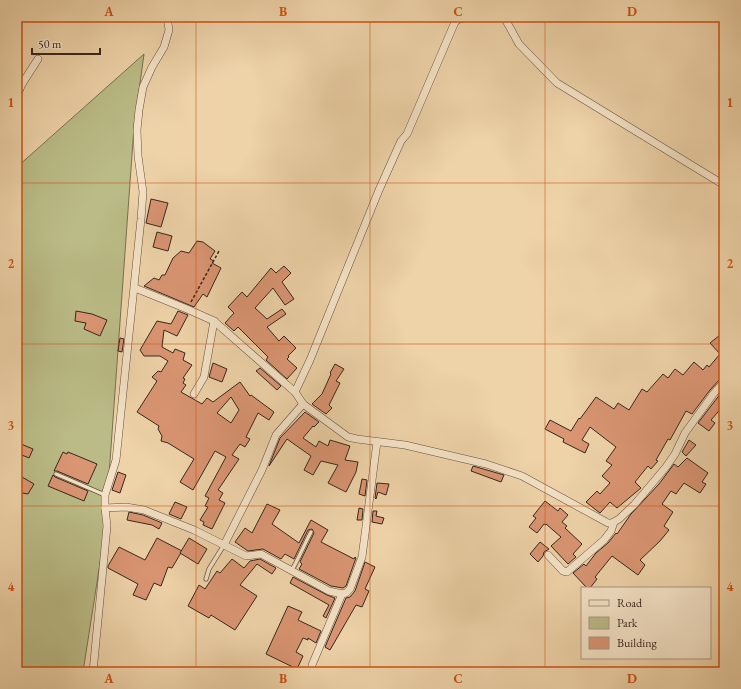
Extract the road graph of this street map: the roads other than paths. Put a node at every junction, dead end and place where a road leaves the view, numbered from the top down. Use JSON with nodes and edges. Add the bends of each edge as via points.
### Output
{"nodes":[{"id":1,"x":167,"y":17,"type":"edge"},
{"id":2,"x":467,"y":17,"type":"edge"},
{"id":3,"x":504,"y":17,"type":"edge"},
{"id":4,"x":38,"y":59,"type":"dead end"},
{"id":5,"x":19,"y":83,"type":"edge"},
{"id":6,"x":17,"y":96,"type":"edge"},
{"id":7,"x":724,"y":185,"type":"edge"},
{"id":8,"x":135,"y":288,"type":"junction"},
{"id":9,"x":214,"y":322,"type":"junction"},
{"id":10,"x":724,"y":382,"type":"edge"},
{"id":11,"x":295,"y":392,"type":"junction"},
{"id":12,"x":194,"y":394,"type":"dead end"},
{"id":13,"x":303,"y":404,"type":"junction"},
{"id":14,"x":377,"y":442,"type":"junction"},
{"id":15,"x":56,"y":474,"type":"dead end"},
{"id":16,"x":105,"y":495,"type":"junction"},
{"id":17,"x":105,"y":508,"type":"junction"},
{"id":18,"x":614,"y":522,"type":"junction"},
{"id":19,"x":311,"y":532,"type":"dead end"},
{"id":20,"x":224,"y":545,"type":"junction"},
{"id":21,"x":548,"y":555,"type":"dead end"},
{"id":22,"x":291,"y":571,"type":"junction"},
{"id":23,"x":206,"y":579,"type":"dead end"},
{"id":24,"x":342,"y":594,"type":"junction"},
{"id":25,"x":312,"y":665,"type":"dead end"},
{"id":26,"x":93,"y":672,"type":"edge"}],
"edges":[{"from":1,"to":8,"type":"street","via":[[169,30],[164,47],[143,87],[139,110],[138,156],[143,192]]},
{"from":2,"to":11,"type":"street","via":[[456,22],[407,134],[401,141]]},
{"from":3,"to":7,"type":"street","via":[[519,44],[557,84]]},
{"from":4,"to":5,"type":"street"},
{"from":5,"to":6,"type":"street"},
{"from":8,"to":9,"type":"street"},
{"from":8,"to":16,"type":"street","via":[[116,460]]},
{"from":9,"to":11,"type":"street"},
{"from":9,"to":12,"type":"street","via":[[204,377]]},
{"from":10,"to":18,"type":"street","via":[[685,434],[666,467],[634,505]]},
{"from":11,"to":13,"type":"street"},
{"from":13,"to":14,"type":"street","via":[[348,437]]},
{"from":13,"to":20,"type":"street","via":[[276,435],[262,470]]},
{"from":14,"to":18,"type":"street","via":[[405,445],[486,464],[522,476],[598,518]]},
{"from":14,"to":24,"type":"street","via":[[362,557],[350,589]]},
{"from":15,"to":16,"type":"lane"},
{"from":16,"to":17,"type":"street"},
{"from":17,"to":20,"type":"street","via":[[126,507],[144,510]]},
{"from":17,"to":26,"type":"street","via":[[107,526]]},
{"from":18,"to":21,"type":"street","via":[[604,540],[567,572]]},
{"from":19,"to":22,"type":"lane"},
{"from":20,"to":22,"type":"street","via":[[246,556],[262,554]]},
{"from":20,"to":23,"type":"lane","via":[[209,569]]},
{"from":22,"to":24,"type":"street","via":[[329,591]]},
{"from":24,"to":25,"type":"street"}]}
